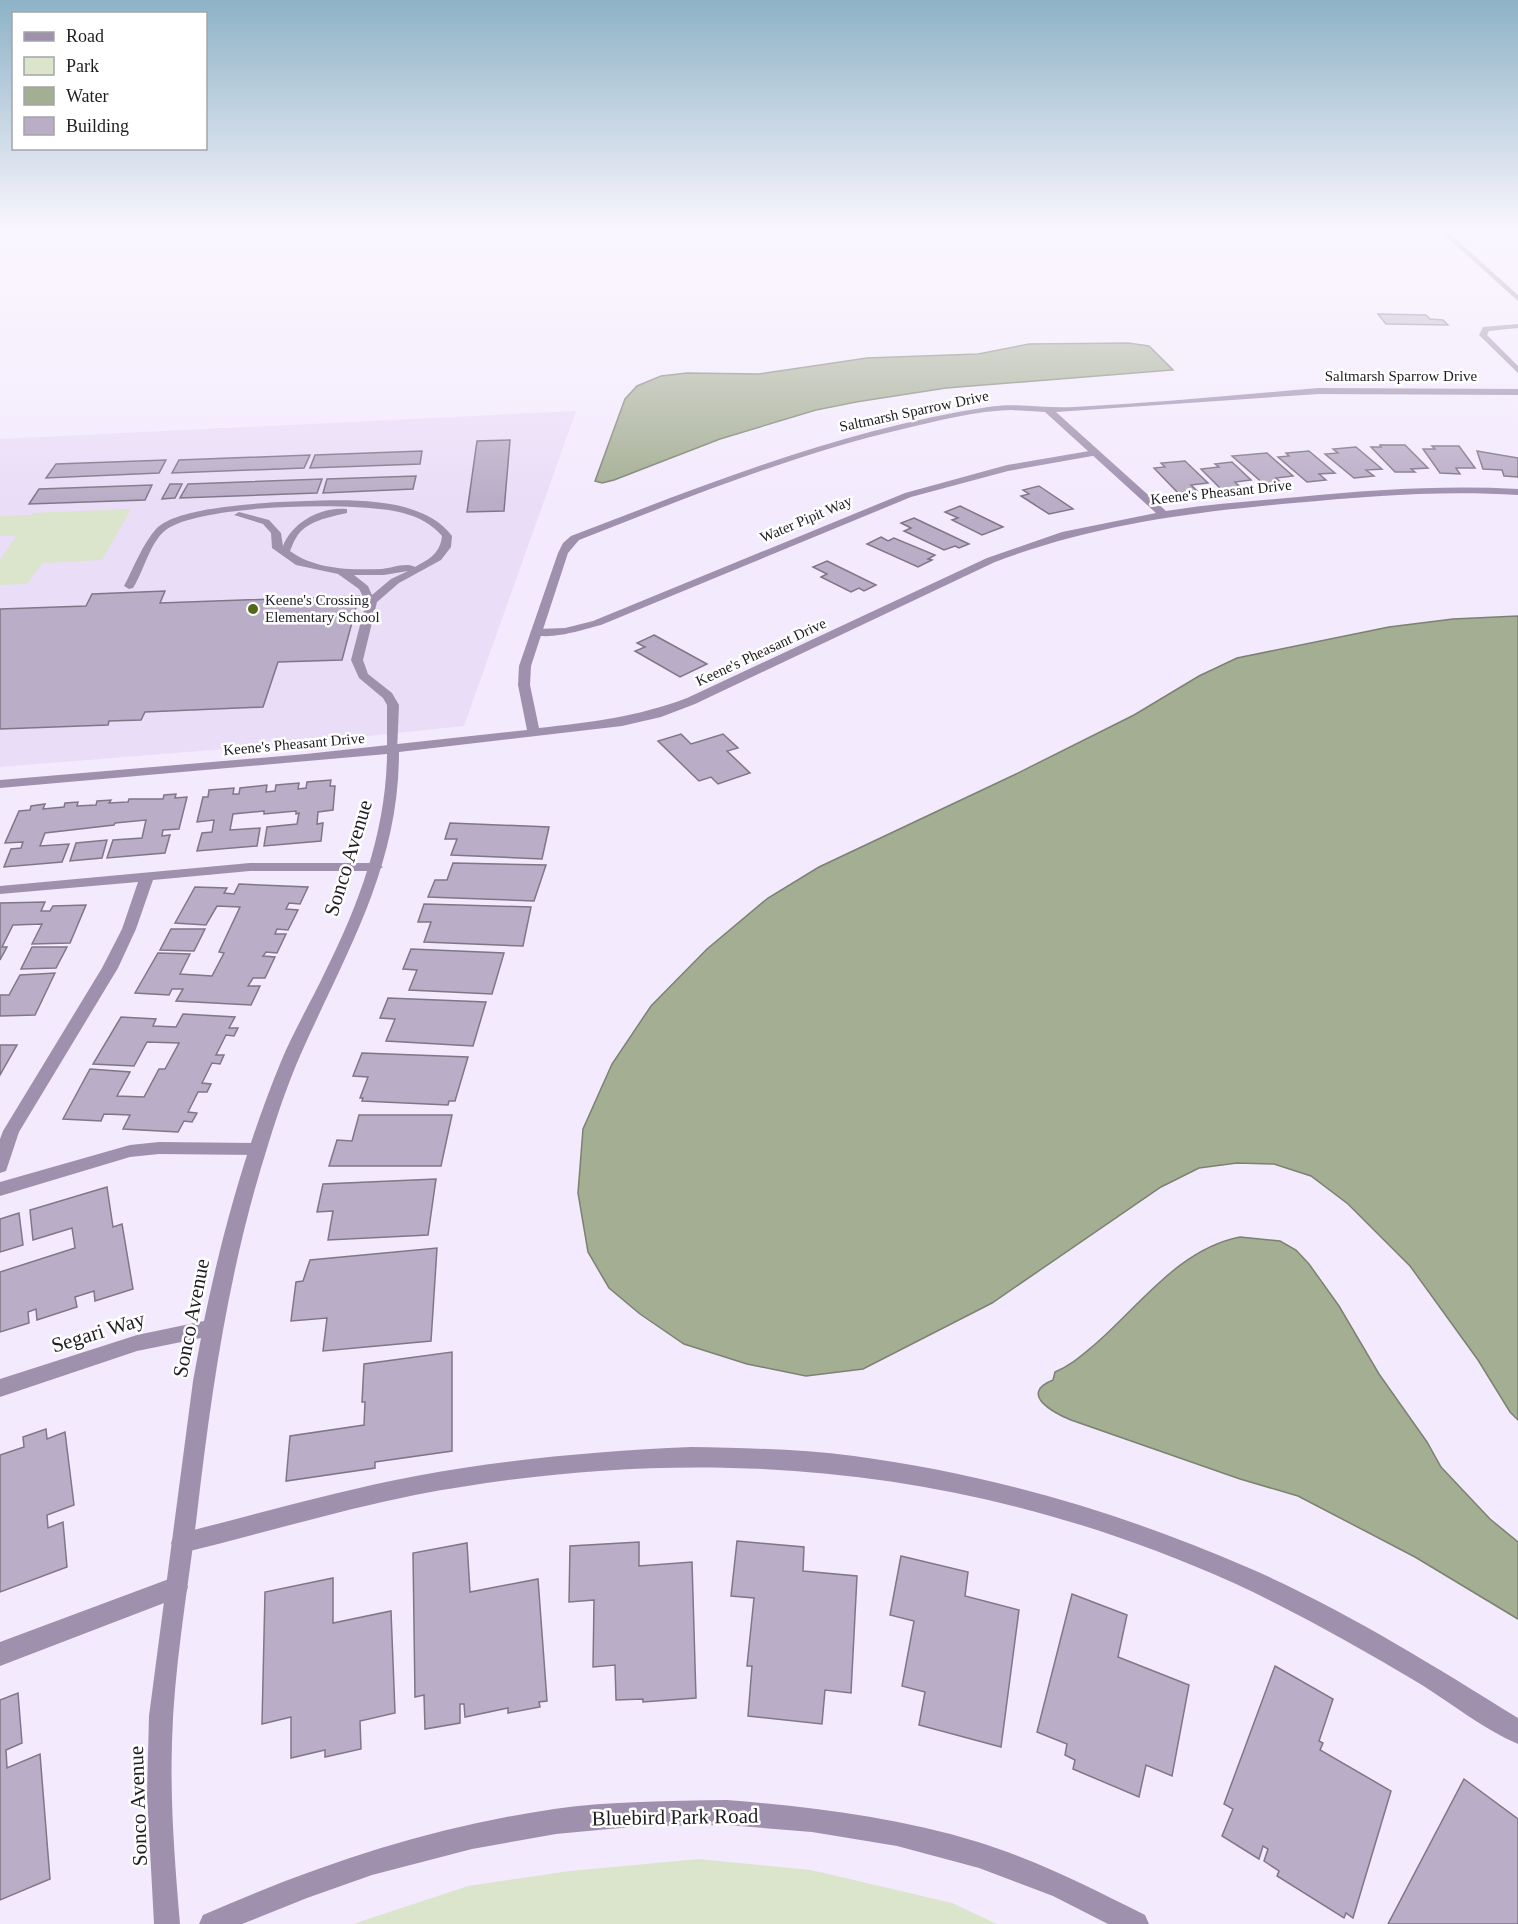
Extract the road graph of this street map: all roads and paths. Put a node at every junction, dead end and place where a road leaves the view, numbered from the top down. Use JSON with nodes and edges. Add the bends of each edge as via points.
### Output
{"nodes":[{"id":1,"x":1518,"y":326,"type":"edge"},
{"id":2,"x":1518,"y":371,"type":"edge"},
{"id":3,"x":1518,"y":392,"type":"edge"},
{"id":4,"x":1049,"y":411,"type":"junction"},
{"id":5,"x":1095,"y":453,"type":"junction"},
{"id":6,"x":1518,"y":492,"type":"edge"},
{"id":7,"x":380,"y":507,"type":"junction"},
{"id":8,"x":219,"y":512,"type":"junction"},
{"id":9,"x":1162,"y":513,"type":"junction"},
{"id":10,"x":285,"y":551,"type":"junction"},
{"id":11,"x":419,"y":568,"type":"junction"},
{"id":12,"x":341,"y":573,"type":"junction"},
{"id":13,"x":129,"y":586,"type":"dead end"},
{"id":14,"x":372,"y":601,"type":"junction"},
{"id":15,"x":536,"y":632,"type":"junction"},
{"id":16,"x":534,"y":732,"type":"junction"},
{"id":17,"x":393,"y":749,"type":"junction"},
{"id":18,"x":0,"y":784,"type":"edge"},
{"id":19,"x":375,"y":867,"type":"junction"},
{"id":20,"x":147,"y":876,"type":"junction"},
{"id":21,"x":0,"y":890,"type":"edge"},
{"id":22,"x":256,"y":1149,"type":"junction"},
{"id":23,"x":0,"y":1166,"type":"edge"},
{"id":24,"x":0,"y":1189,"type":"edge"},
{"id":25,"x":212,"y":1328,"type":"junction"},
{"id":26,"x":0,"y":1388,"type":"edge"},
{"id":27,"x":182,"y":1543,"type":"junction"},
{"id":28,"x":177,"y":1587,"type":"junction"},
{"id":29,"x":0,"y":1654,"type":"edge"},
{"id":30,"x":1518,"y":1732,"type":"edge"},
{"id":31,"x":167,"y":1924,"type":"edge"},
{"id":32,"x":212,"y":1924,"type":"edge"},
{"id":33,"x":1136,"y":1924,"type":"edge"}],
"edges":[{"from":1,"to":2,"type":"street","via":[[1492,327],[1484,335]]},
{"from":3,"to":4,"type":"street","name":"Saltmarsh Sparrow Drive","via":[[1319,391]]},
{"from":4,"to":5,"type":"street"},
{"from":4,"to":15,"type":"street","name":"Saltmarsh Sparrow Drive","via":[[1023,407],[992,409],[827,445],[575,538],[563,553]]},
{"from":5,"to":9,"type":"street"},
{"from":5,"to":15,"type":"street","name":"Water Pipit Way","via":[[1006,468],[926,489],[597,623],[565,631]]},
{"from":6,"to":9,"type":"street","name":"Keene's Pheasant Drive","via":[[1405,490]]},
{"from":7,"to":8,"type":"street","via":[[360,504],[233,508]]},
{"from":7,"to":10,"type":"street","via":[[336,513],[310,522],[293,534]]},
{"from":7,"to":11,"type":"street","via":[[416,514],[433,522],[447,536],[441,553]]},
{"from":8,"to":10,"type":"street","via":[[266,522],[276,533],[276,546]]},
{"from":8,"to":13,"type":"street","via":[[190,516],[164,527]]},
{"from":9,"to":16,"type":"street","name":"Keene's Pheasant Drive","via":[[1080,529],[1014,550],[672,710],[622,722]]},
{"from":10,"to":12,"type":"street","via":[[293,560],[308,566]]},
{"from":11,"to":12,"type":"street"},
{"from":11,"to":14,"type":"street","via":[[389,585]]},
{"from":12,"to":14,"type":"street","via":[[360,584]]},
{"from":14,"to":17,"type":"street","name":"Sonco Avenue","via":[[357,660],[363,676],[393,705]]},
{"from":15,"to":16,"type":"street","name":"Saltmarsh Sparrow Drive","via":[[523,675]]},
{"from":16,"to":17,"type":"street","name":"Keene's Pheasant Drive"},
{"from":17,"to":18,"type":"street","name":"Keene's Pheasant Drive"},
{"from":17,"to":19,"type":"street","name":"Sonco Avenue","via":[[391,806]]},
{"from":19,"to":20,"type":"street","via":[[278,866]]},
{"from":19,"to":22,"type":"street","name":"Sonco Avenue","via":[[352,932],[290,1060]]},
{"from":20,"to":21,"type":"street"},
{"from":20,"to":23,"type":"street","via":[[111,968],[11,1131]]},
{"from":22,"to":24,"type":"street","via":[[130,1151]]},
{"from":22,"to":25,"type":"street","name":"Sonco Avenue","via":[[230,1240]]},
{"from":25,"to":26,"type":"street","name":"Segari Way","via":[[137,1343]]},
{"from":25,"to":27,"type":"street","name":"Sonco Avenue"},
{"from":27,"to":28,"type":"street","name":"Sonco Avenue"},
{"from":27,"to":30,"type":"street","via":[[353,1499],[572,1464],[737,1456],[874,1469],[1030,1500],[1213,1564],[1315,1611]]},
{"from":28,"to":29,"type":"street"},
{"from":28,"to":31,"type":"street","name":"Sonco Avenue","via":[[158,1759]]},
{"from":32,"to":33,"type":"street","name":"Bluebird Park Road","via":[[331,1876],[400,1853],[471,1836],[588,1818],[685,1813],[822,1821],[886,1830],[954,1846],[1028,1872]]}]}
